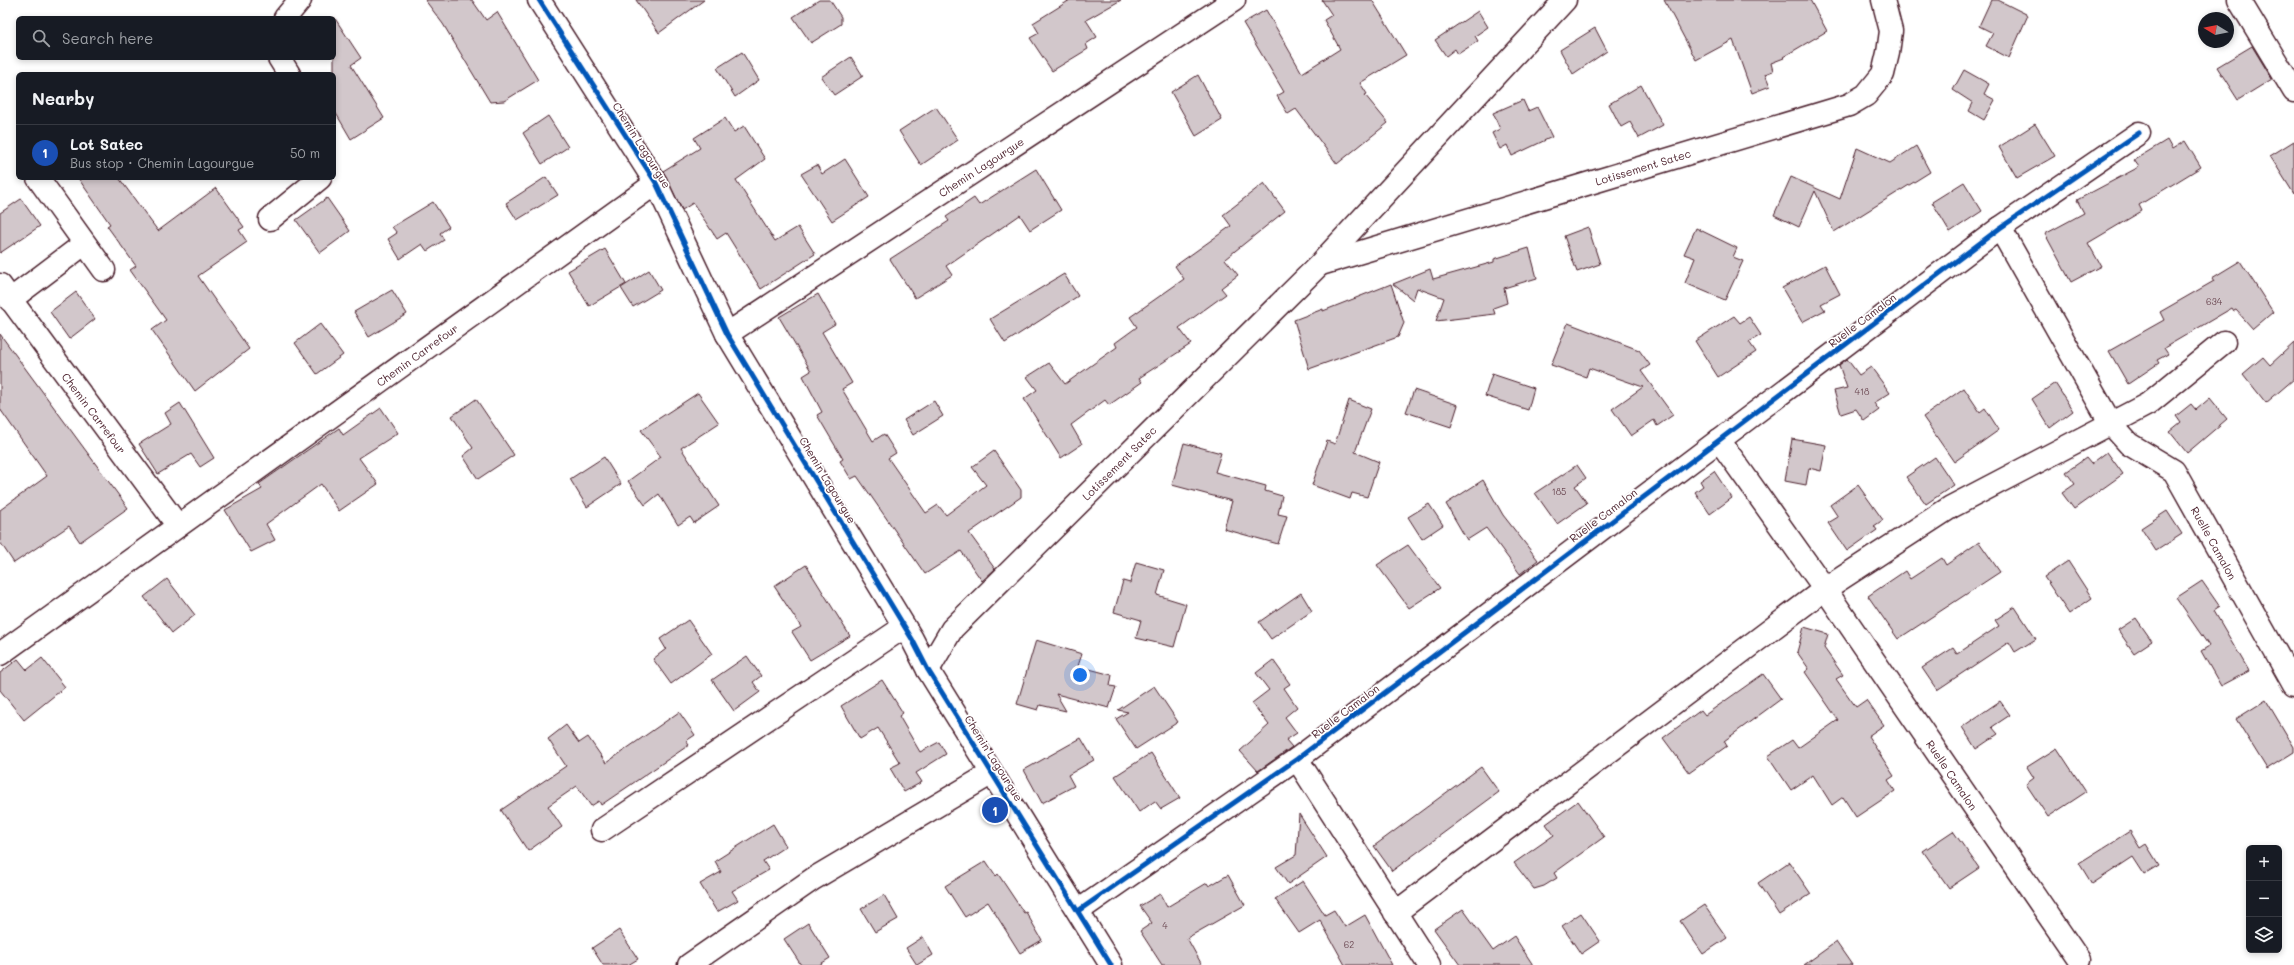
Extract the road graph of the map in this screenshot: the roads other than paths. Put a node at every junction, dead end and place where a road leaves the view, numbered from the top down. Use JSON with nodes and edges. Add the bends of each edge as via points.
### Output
{"nodes":[{"id":1,"x":300,"y":0,"type":"edge"},
{"id":2,"x":539,"y":0,"type":"edge"},
{"id":3,"x":1234,"y":0,"type":"edge"},
{"id":4,"x":1565,"y":0,"type":"edge"},
{"id":5,"x":1883,"y":0,"type":"edge"},
{"id":6,"x":2239,"y":0,"type":"edge"},
{"id":7,"x":287,"y":16,"type":"edge"},
{"id":8,"x":281,"y":60,"type":"edge"},
{"id":9,"x":288,"y":72,"type":"edge"},
{"id":10,"x":2294,"y":91,"type":"edge"},
{"id":11,"x":2139,"y":133,"type":"dead end"},
{"id":12,"x":39,"y":180,"type":"edge"},
{"id":13,"x":318,"y":180,"type":"edge"},
{"id":14,"x":656,"y":183,"type":"junction"},
{"id":15,"x":270,"y":220,"type":"dead end"},
{"id":16,"x":2000,"y":228,"type":"junction"},
{"id":17,"x":84,"y":244,"type":"junction"},
{"id":18,"x":1320,"y":264,"type":"junction"},
{"id":19,"x":104,"y":270,"type":"dead end"},
{"id":20,"x":5,"y":292,"type":"edge"},
{"id":21,"x":727,"y":334,"type":"junction"},
{"id":22,"x":2224,"y":342,"type":"dead end"},
{"id":23,"x":2111,"y":424,"type":"junction"},
{"id":24,"x":1719,"y":440,"type":"junction"},
{"id":25,"x":178,"y":526,"type":"junction"},
{"id":26,"x":1825,"y":589,"type":"junction"},
{"id":27,"x":904,"y":626,"type":"junction"},
{"id":28,"x":0,"y":654,"type":"edge"},
{"id":29,"x":928,"y":670,"type":"junction"},
{"id":30,"x":2294,"y":685,"type":"edge"},
{"id":31,"x":1297,"y":760,"type":"junction"},
{"id":32,"x":992,"y":773,"type":"junction"},
{"id":33,"x":602,"y":830,"type":"dead end"},
{"id":34,"x":1078,"y":911,"type":"junction"},
{"id":35,"x":1395,"y":912,"type":"junction"},
{"id":36,"x":2080,"y":960,"type":"dead end"},
{"id":37,"x":689,"y":965,"type":"edge"},
{"id":38,"x":1110,"y":965,"type":"edge"},
{"id":39,"x":1429,"y":965,"type":"edge"}],
"edges":[{"from":1,"to":7,"type":"street"},
{"from":2,"to":14,"type":"street","name":"Chemin Lagourgue"},
{"from":3,"to":21,"type":"street","name":"Chemin Lagourgue"},
{"from":4,"to":18,"type":"street","name":"Lotissement Satec"},
{"from":5,"to":18,"type":"street","name":"Lotissement Satec","via":[[1891,31],[1883,74],[1866,95],[1849,105]]},
{"from":6,"to":10,"type":"street"},
{"from":8,"to":9,"type":"street"},
{"from":11,"to":16,"type":"street","name":"Ruelle Camalon"},
{"from":12,"to":17,"type":"street"},
{"from":13,"to":15,"type":"street"},
{"from":14,"to":21,"type":"street","name":"Chemin Lagourgue"},
{"from":14,"to":25,"type":"street","name":"Chemin Carrefour"},
{"from":16,"to":23,"type":"street","name":"Ruelle Camalon"},
{"from":16,"to":24,"type":"street","name":"Ruelle Camalon"},
{"from":17,"to":19,"type":"street"},
{"from":17,"to":20,"type":"street","name":"Chemin Carrefour"},
{"from":18,"to":29,"type":"street","name":"Lotissement Satec","via":[[952,629]]},
{"from":20,"to":25,"type":"street","name":"Chemin Carrefour"},
{"from":21,"to":27,"type":"street","name":"Chemin Lagourgue"},
{"from":22,"to":23,"type":"street","via":[[2148,404]]},
{"from":23,"to":26,"type":"street","via":[[1951,507]]},
{"from":23,"to":30,"type":"street","name":"Ruelle Camalon","via":[[2129,444],[2174,471]]},
{"from":24,"to":26,"type":"street","name":"Ruelle Camalon"},
{"from":24,"to":31,"type":"street","name":"Ruelle Camalon"},
{"from":25,"to":28,"type":"street","name":"Chemin Carrefour"},
{"from":26,"to":35,"type":"street"},
{"from":26,"to":36,"type":"street","name":"Ruelle Camalon"},
{"from":27,"to":29,"type":"street","name":"Chemin Lagourgue"},
{"from":27,"to":33,"type":"street"},
{"from":29,"to":32,"type":"street","name":"Chemin Lagourgue"},
{"from":31,"to":34,"type":"street","name":"Ruelle Camalon"},
{"from":31,"to":35,"type":"street"},
{"from":32,"to":34,"type":"street","name":"Chemin Lagourgue"},
{"from":32,"to":37,"type":"street","name":"Chemin Lagourgue","via":[[813,879]]},
{"from":34,"to":38,"type":"street","name":"Chemin Lagourgue"},
{"from":35,"to":39,"type":"street"}]}
